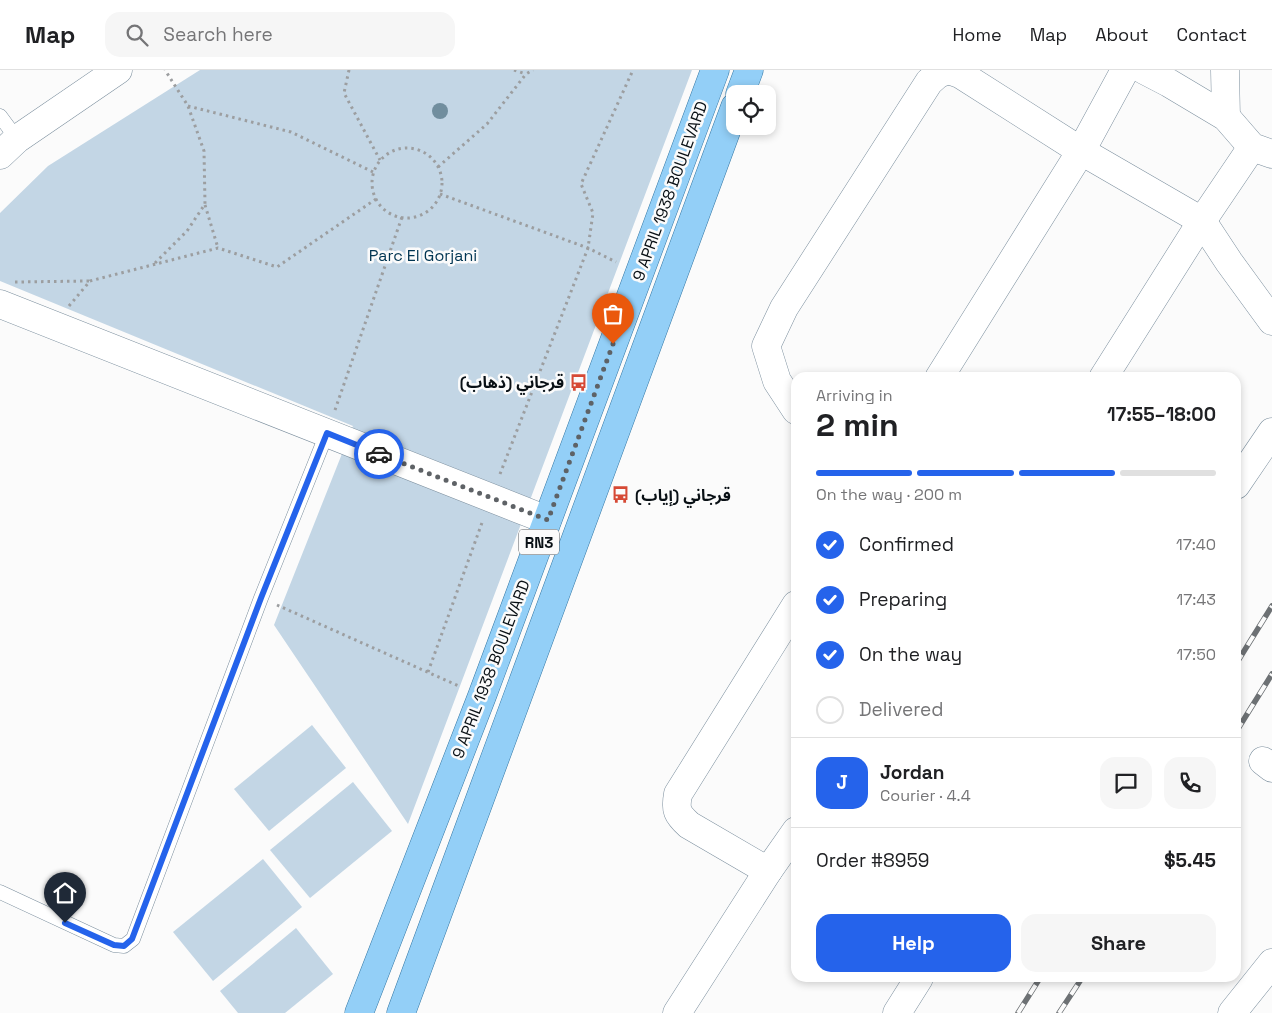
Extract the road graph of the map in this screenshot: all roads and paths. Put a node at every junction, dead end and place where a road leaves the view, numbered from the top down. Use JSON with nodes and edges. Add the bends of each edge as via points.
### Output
{"nodes":[{"id":1,"x":118,"y":70,"type":"edge"},
{"id":2,"x":165,"y":70,"type":"edge"},
{"id":3,"x":349,"y":70,"type":"edge"},
{"id":4,"x":514,"y":70,"type":"edge"},
{"id":5,"x":533,"y":70,"type":"edge"},
{"id":6,"x":633,"y":70,"type":"edge"},
{"id":7,"x":715,"y":70,"type":"edge"},
{"id":8,"x":749,"y":70,"type":"edge"},
{"id":9,"x":948,"y":70,"type":"edge"},
{"id":10,"x":1125,"y":70,"type":"edge"},
{"id":11,"x":1144,"y":70,"type":"edge"},
{"id":12,"x":1225,"y":70,"type":"edge"},
{"id":13,"x":526,"y":74,"type":"junction"},
{"id":14,"x":743,"y":85,"type":"edge"},
{"id":15,"x":188,"y":106,"type":"junction"},
{"id":16,"x":0,"y":116,"type":"edge"},
{"id":17,"x":1226,"y":117,"type":"junction"},
{"id":18,"x":726,"y":132,"type":"edge"},
{"id":19,"x":9,"y":147,"type":"edge"},
{"id":20,"x":1082,"y":151,"type":"junction"},
{"id":21,"x":1262,"y":151,"type":"edge"},
{"id":22,"x":380,"y":160,"type":"junction"},
{"id":23,"x":438,"y":167,"type":"junction"},
{"id":24,"x":373,"y":172,"type":"junction"},
{"id":25,"x":440,"y":194,"type":"junction"},
{"id":26,"x":376,"y":199,"type":"junction"},
{"id":27,"x":205,"y":204,"type":"junction"},
{"id":28,"x":402,"y":218,"type":"junction"},
{"id":29,"x":1202,"y":221,"type":"junction"},
{"id":30,"x":218,"y":248,"type":"junction"},
{"id":31,"x":588,"y":248,"type":"junction"},
{"id":32,"x":154,"y":264,"type":"junction"},
{"id":33,"x":640,"y":274,"type":"junction"},
{"id":34,"x":90,"y":281,"type":"junction"},
{"id":35,"x":5,"y":293,"type":"edge"},
{"id":36,"x":1272,"y":321,"type":"edge"},
{"id":37,"x":54,"y":325,"type":"junction"},
{"id":38,"x":943,"y":372,"type":"edge"},
{"id":39,"x":1107,"y":372,"type":"edge"},
{"id":40,"x":791,"y":402,"type":"edge"},
{"id":41,"x":1272,"y":432,"type":"edge"},
{"id":42,"x":327,"y":433,"type":"junction"},
{"id":43,"x":1241,"y":478,"type":"edge"},
{"id":44,"x":491,"y":498,"type":"junction"},
{"id":45,"x":548,"y":520,"type":"junction"},
{"id":46,"x":261,"y":598,"type":"junction"},
{"id":47,"x":791,"y":613,"type":"edge"},
{"id":48,"x":428,"y":672,"type":"junction"},
{"id":49,"x":482,"y":696,"type":"junction"},
{"id":50,"x":791,"y":838,"type":"edge"},
{"id":51,"x":768,"y":871,"type":"junction"},
{"id":52,"x":0,"y":892,"type":"edge"},
{"id":53,"x":1272,"y":963,"type":"edge"},
{"id":54,"x":916,"y":982,"type":"edge"},
{"id":55,"x":359,"y":1013,"type":"edge"},
{"id":56,"x":401,"y":1013,"type":"edge"},
{"id":57,"x":677,"y":1013,"type":"edge"},
{"id":58,"x":897,"y":1013,"type":"edge"},
{"id":59,"x":1232,"y":1013,"type":"edge"}],
"edges":[{"from":1,"to":19,"type":"street"},
{"from":2,"to":15,"type":"path"},
{"from":3,"to":22,"type":"path","via":[[344,93]]},
{"from":4,"to":13,"type":"path"},
{"from":5,"to":13,"type":"path"},
{"from":6,"to":31,"type":"path","via":[[581,184],[593,213]]},
{"from":7,"to":33,"type":"main road","name":"9 APRIL 1938 BOULEVARD","number":"RN3"},
{"from":8,"to":14,"type":"main road"},
{"from":9,"to":20,"type":"street","via":[[960,74]]},
{"from":9,"to":40,"type":"street","via":[[929,82],[784,308],[766,346],[777,381]]},
{"from":10,"to":20,"type":"street"},
{"from":11,"to":17,"type":"street"},
{"from":12,"to":17,"type":"street"},
{"from":13,"to":23,"type":"path","via":[[487,124]]},
{"from":15,"to":24,"type":"path","via":[[290,132]]},
{"from":15,"to":27,"type":"path","via":[[204,151]]},
{"from":16,"to":19,"type":"lane"},
{"from":17,"to":21,"type":"street"},
{"from":18,"to":56,"type":"main road","name":"9 APRIL 1938 BOULEVARD","number":"RN3"},
{"from":20,"to":29,"type":"street"},
{"from":20,"to":38,"type":"street"},
{"from":21,"to":29,"type":"street"},
{"from":22,"to":23,"type":"path","via":[[390,152],[410,148],[429,156]]},
{"from":22,"to":24,"type":"path"},
{"from":23,"to":25,"type":"path","via":[[442,180]]},
{"from":24,"to":26,"type":"path","via":[[372,186]]},
{"from":25,"to":28,"type":"path","via":[[433,206],[422,214]]},
{"from":25,"to":31,"type":"path"},
{"from":26,"to":28,"type":"path","via":[[384,210]]},
{"from":26,"to":30,"type":"path","via":[[277,267]]},
{"from":27,"to":30,"type":"path"},
{"from":27,"to":32,"type":"path","via":[[187,232]]},
{"from":28,"to":42,"type":"path"},
{"from":29,"to":36,"type":"street"},
{"from":29,"to":39,"type":"street"},
{"from":30,"to":32,"type":"path"},
{"from":31,"to":33,"type":"path"},
{"from":31,"to":44,"type":"path"},
{"from":32,"to":34,"type":"path"},
{"from":33,"to":45,"type":"main road","name":"9 APRIL 1938 BOULEVARD","number":"RN3"},
{"from":34,"to":35,"type":"path"},
{"from":34,"to":37,"type":"path"},
{"from":35,"to":37,"type":"street"},
{"from":37,"to":42,"type":"street"},
{"from":41,"to":43,"type":"street"},
{"from":42,"to":44,"type":"street"},
{"from":42,"to":46,"type":"lane"},
{"from":44,"to":45,"type":"street"},
{"from":44,"to":48,"type":"path"},
{"from":45,"to":49,"type":"main road","name":"9 APRIL 1938 BOULEVARD","number":"RN3"},
{"from":46,"to":48,"type":"path"},
{"from":46,"to":52,"type":"lane","via":[[132,939],[124,946],[114,945]]},
{"from":47,"to":51,"type":"street","via":[[678,794],[676,806],[679,816],[689,825]]},
{"from":48,"to":49,"type":"path"},
{"from":49,"to":55,"type":"main road","name":"9 APRIL 1938 BOULEVARD","number":"RN3"},
{"from":50,"to":51,"type":"street"},
{"from":51,"to":57,"type":"street"},
{"from":53,"to":59,"type":"street"},
{"from":54,"to":58,"type":"street"}]}
